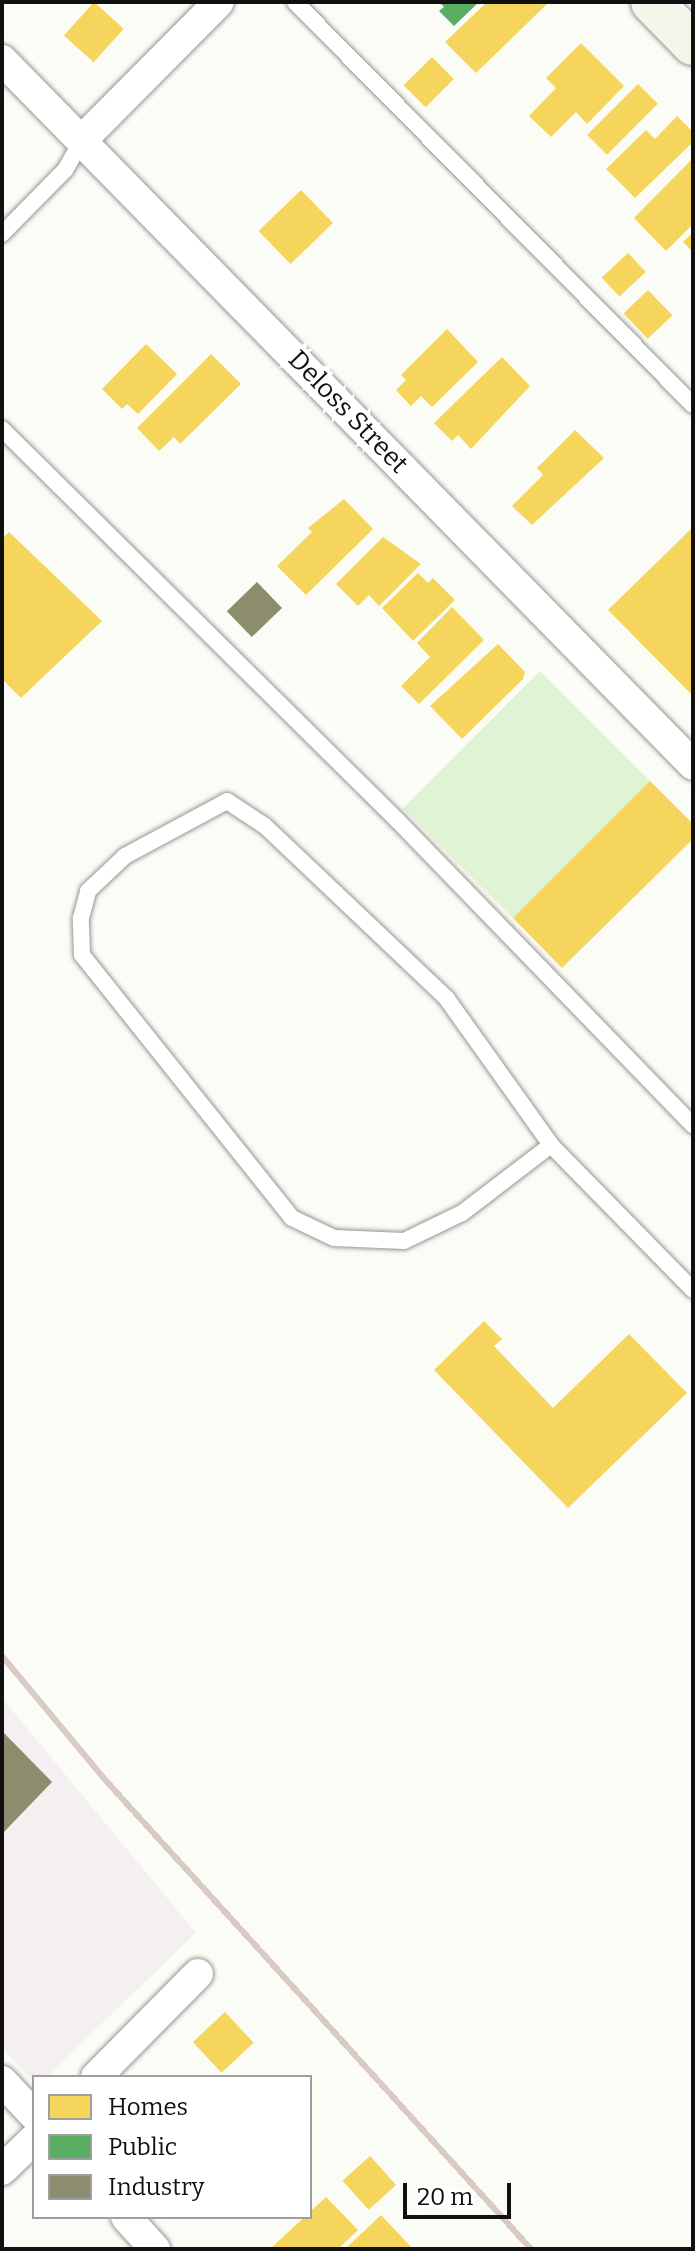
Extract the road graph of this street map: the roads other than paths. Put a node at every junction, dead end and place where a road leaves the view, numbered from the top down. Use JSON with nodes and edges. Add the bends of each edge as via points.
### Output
{"nodes":[{"id":1,"x":219,"y":2,"type":"edge"},
{"id":2,"x":295,"y":2,"type":"edge"},
{"id":3,"x":652,"y":2,"type":"edge"},
{"id":4,"x":693,"y":44,"type":"edge"},
{"id":5,"x":2,"y":60,"type":"edge"},
{"id":6,"x":82,"y":140,"type":"junction"},
{"id":7,"x":2,"y":234,"type":"edge"},
{"id":8,"x":693,"y":405,"type":"edge"},
{"id":9,"x":2,"y":429,"type":"edge"},
{"id":10,"x":693,"y":765,"type":"edge"},
{"id":11,"x":693,"y":1125,"type":"edge"},
{"id":12,"x":551,"y":1145,"type":"junction"},
{"id":13,"x":693,"y":1290,"type":"edge"},
{"id":14,"x":198,"y":1974,"type":"dead end"},
{"id":15,"x":98,"y":2075,"type":"edge"},
{"id":16,"x":2,"y":2081,"type":"edge"},
{"id":17,"x":32,"y":2113,"type":"edge"},
{"id":18,"x":32,"y":2141,"type":"edge"},
{"id":19,"x":2,"y":2170,"type":"edge"},
{"id":20,"x":128,"y":2219,"type":"edge"},
{"id":21,"x":155,"y":2249,"type":"edge"}],
"edges":[{"from":1,"to":6,"type":"street"},
{"from":2,"to":8,"type":"lane"},
{"from":3,"to":4,"type":"main road"},
{"from":5,"to":6,"type":"street","name":"Deloss Street"},
{"from":6,"to":7,"type":"lane","via":[[65,170]]},
{"from":6,"to":10,"type":"street","name":"Deloss Street"},
{"from":9,"to":11,"type":"lane","via":[[398,821]]},
{"from":12,"to":12,"type":"lane","via":[[447,999],[355,906],[265,826],[227,801],[125,856],[88,891],[81,918],[82,955],[292,1218],[334,1238],[404,1241],[462,1213]]},
{"from":12,"to":13,"type":"lane"},
{"from":14,"to":15,"type":"street"},
{"from":16,"to":17,"type":"street"},
{"from":18,"to":19,"type":"street"},
{"from":20,"to":21,"type":"street"}]}
